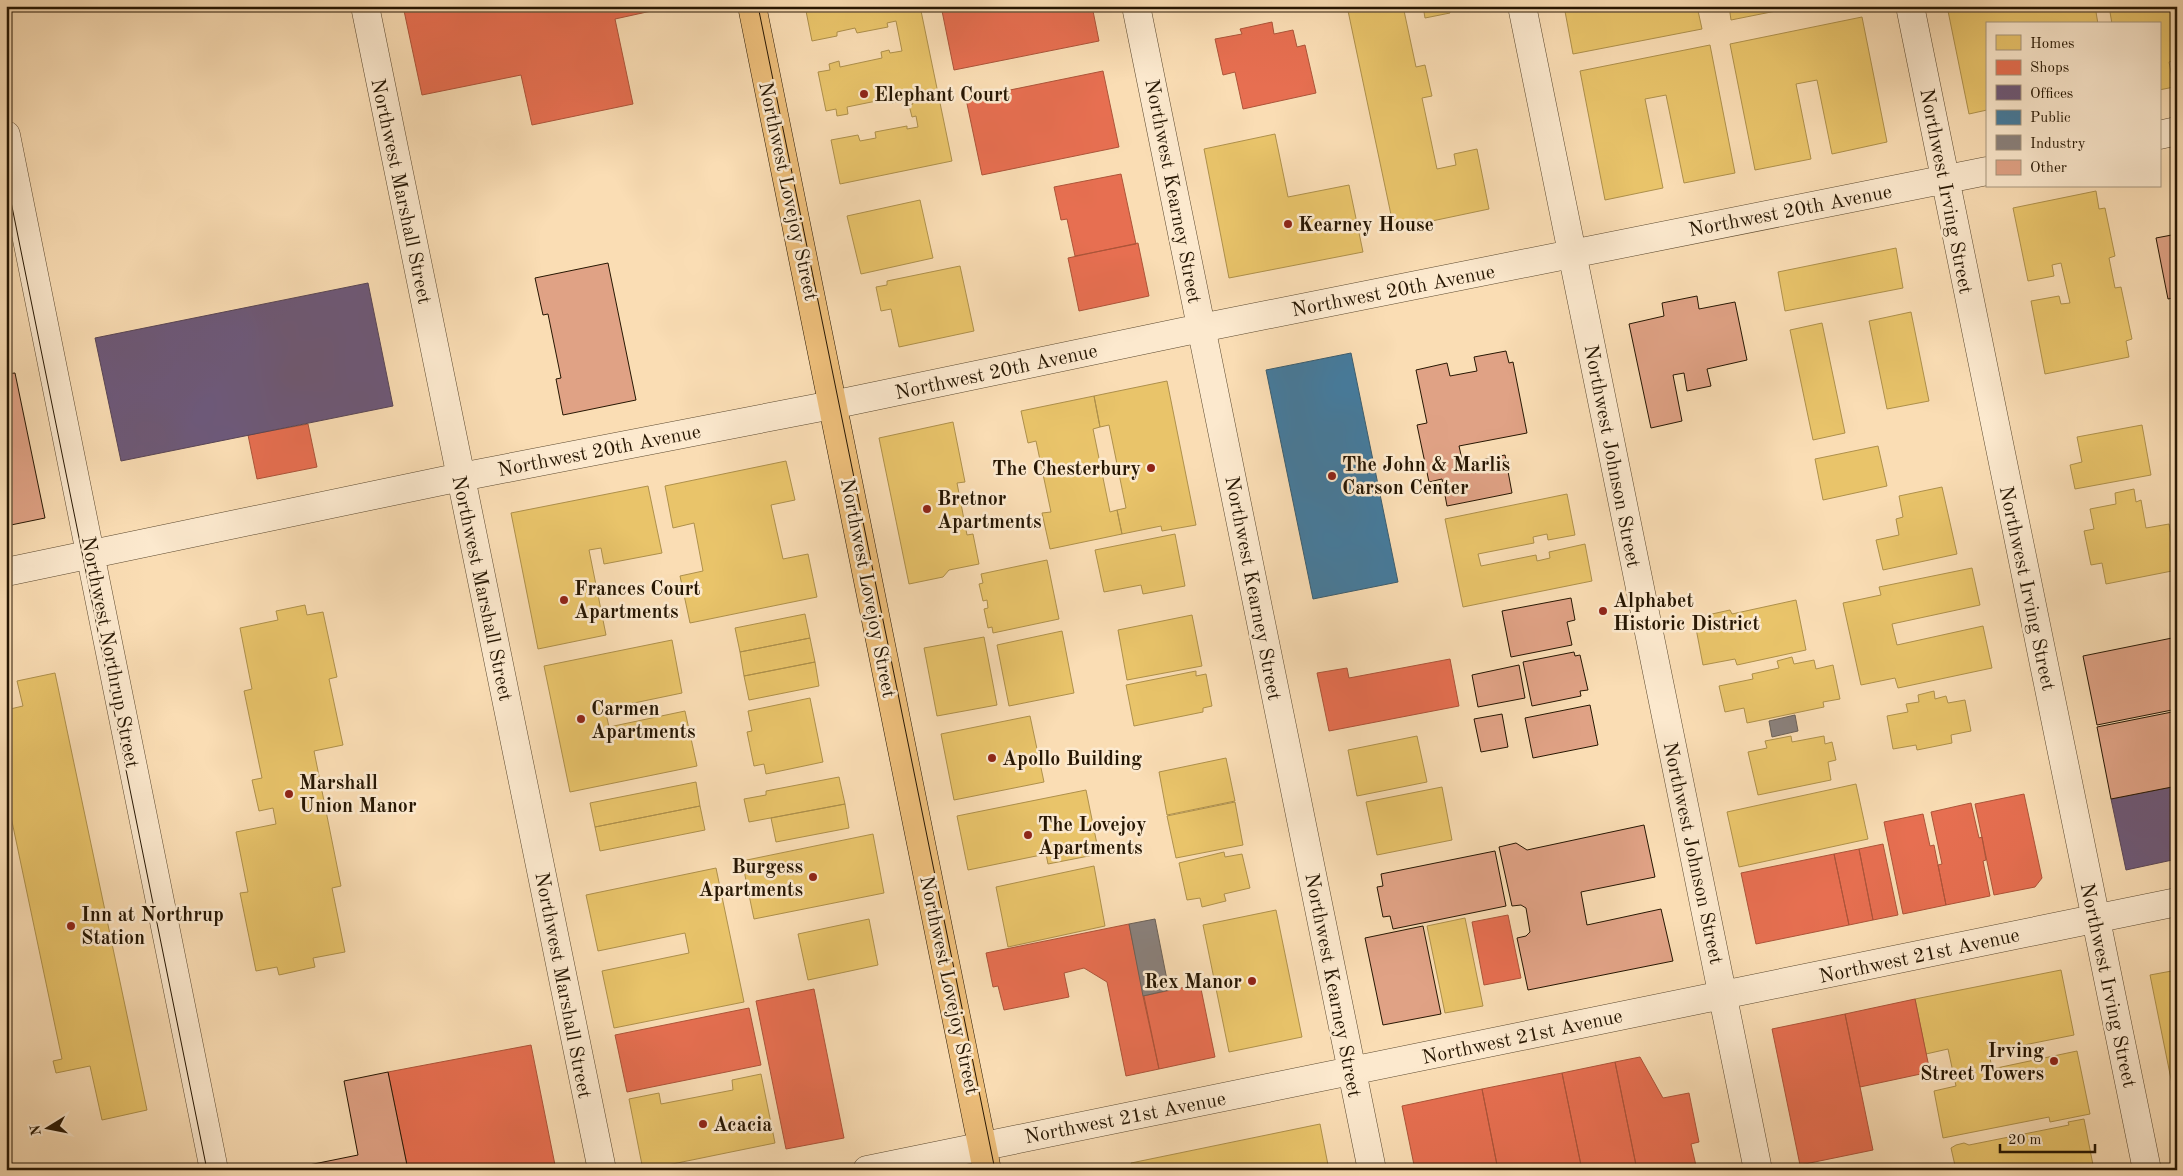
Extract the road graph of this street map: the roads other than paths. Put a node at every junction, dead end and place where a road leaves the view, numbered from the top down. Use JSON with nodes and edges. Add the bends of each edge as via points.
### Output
{"nodes":[{"id":1,"x":365,"y":6,"type":"edge"},
{"id":2,"x":752,"y":6,"type":"edge"},
{"id":3,"x":1136,"y":6,"type":"edge"},
{"id":4,"x":1522,"y":6,"type":"edge"},
{"id":5,"x":1910,"y":6,"type":"edge"},
{"id":6,"x":2177,"y":131,"type":"edge"},
{"id":7,"x":6,"y":135,"type":"edge"},
{"id":8,"x":2160,"y":135,"type":"edge"},
{"id":9,"x":1986,"y":170,"type":"edge"},
{"id":10,"x":1945,"y":179,"type":"junction"},
{"id":11,"x":1572,"y":254,"type":"junction"},
{"id":12,"x":1202,"y":328,"type":"junction"},
{"id":13,"x":832,"y":405,"type":"junction"},
{"id":14,"x":461,"y":476,"type":"junction"},
{"id":15,"x":92,"y":553,"type":"junction"},
{"id":16,"x":6,"y":572,"type":"edge"},
{"id":17,"x":2177,"y":902,"type":"edge"},
{"id":18,"x":2095,"y":919,"type":"junction"},
{"id":19,"x":1723,"y":995,"type":"junction"},
{"id":20,"x":1352,"y":1071,"type":"junction"},
{"id":21,"x":985,"y":1158,"type":"edge"},
{"id":22,"x":214,"y":1170,"type":"edge"},
{"id":23,"x":602,"y":1170,"type":"edge"},
{"id":24,"x":867,"y":1170,"type":"edge"},
{"id":25,"x":1372,"y":1170,"type":"edge"},
{"id":26,"x":1758,"y":1170,"type":"edge"},
{"id":27,"x":2147,"y":1170,"type":"edge"}],
"edges":[{"from":1,"to":14,"type":"street","name":"Northwest Marshall Street"},
{"from":2,"to":13,"type":"main road","name":"Northwest Lovejoy Street"},
{"from":3,"to":12,"type":"street","name":"Northwest Kearney Street"},
{"from":4,"to":11,"type":"street","name":"Northwest Johnson Street"},
{"from":5,"to":10,"type":"street","name":"Northwest Irving Street"},
{"from":6,"to":8,"type":"street"},
{"from":7,"to":15,"type":"street","name":"Northwest Northrup Street"},
{"from":9,"to":10,"type":"street","name":"Northwest 20th Avenue"},
{"from":10,"to":11,"type":"street","name":"Northwest 20th Avenue"},
{"from":10,"to":18,"type":"street","name":"Northwest Irving Street"},
{"from":11,"to":12,"type":"street","name":"Northwest 20th Avenue"},
{"from":11,"to":19,"type":"street","name":"Northwest Johnson Street"},
{"from":12,"to":13,"type":"street","name":"Northwest 20th Avenue"},
{"from":12,"to":20,"type":"street","name":"Northwest Kearney Street"},
{"from":13,"to":14,"type":"street","name":"Northwest 20th Avenue"},
{"from":13,"to":21,"type":"main road","name":"Northwest Lovejoy Street"},
{"from":14,"to":15,"type":"street","name":"Northwest 20th Avenue"},
{"from":14,"to":23,"type":"street","name":"Northwest Marshall Street"},
{"from":15,"to":16,"type":"street","name":"Northwest 20th Avenue"},
{"from":15,"to":22,"type":"street","name":"Northwest Northrup Street"},
{"from":17,"to":18,"type":"street","name":"Northwest 21st Avenue"},
{"from":18,"to":19,"type":"street","name":"Northwest 21st Avenue"},
{"from":18,"to":27,"type":"street","name":"Northwest Irving Street"},
{"from":19,"to":20,"type":"street","name":"Northwest 21st Avenue"},
{"from":19,"to":26,"type":"street","name":"Northwest Johnson Street"},
{"from":20,"to":21,"type":"street","name":"Northwest 21st Avenue"},
{"from":20,"to":25,"type":"street","name":"Northwest Kearney Street"},
{"from":21,"to":24,"type":"street","name":"Northwest 21st Avenue"}]}
